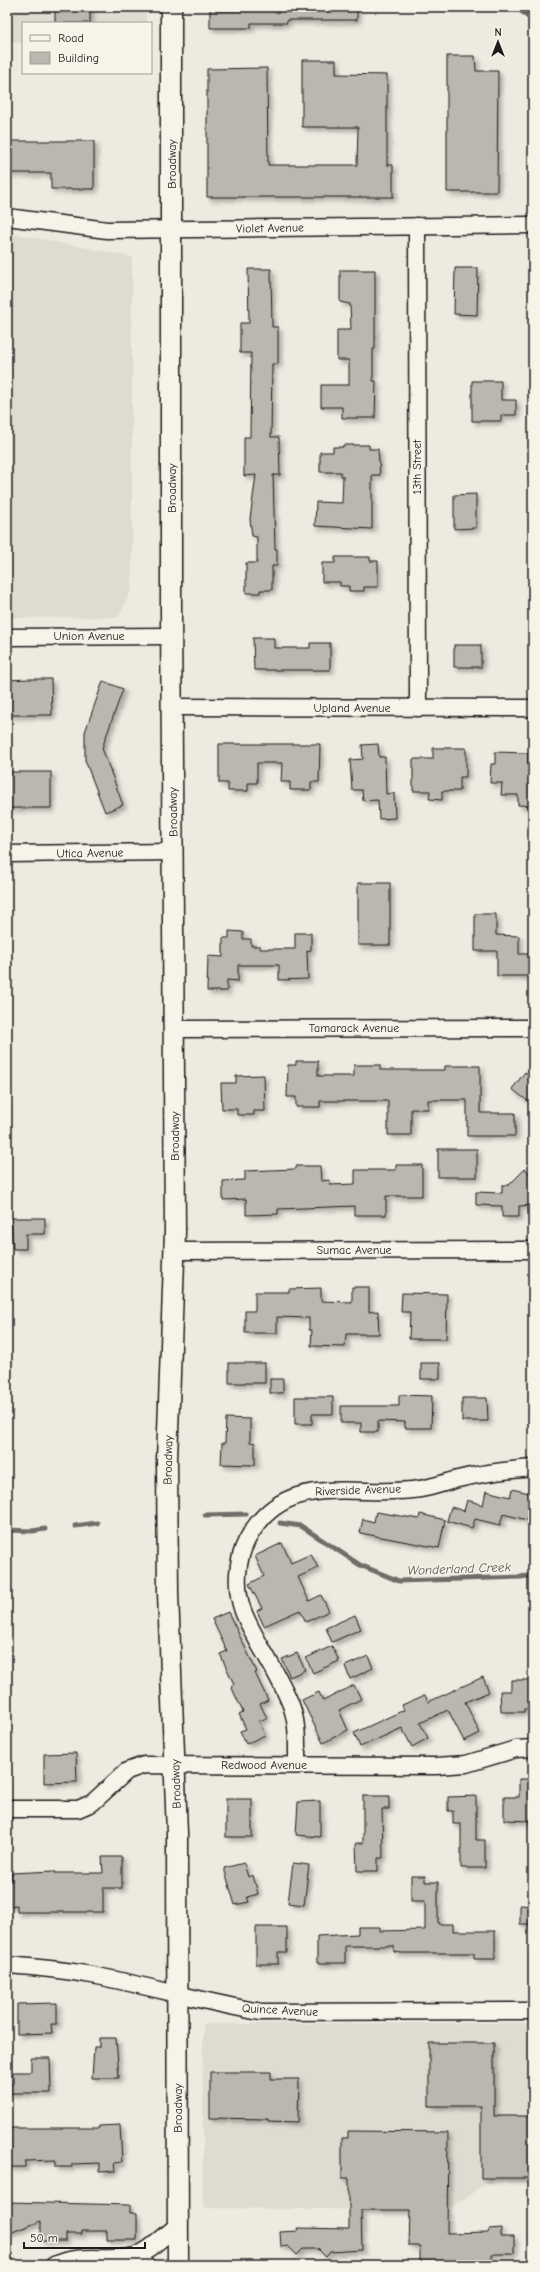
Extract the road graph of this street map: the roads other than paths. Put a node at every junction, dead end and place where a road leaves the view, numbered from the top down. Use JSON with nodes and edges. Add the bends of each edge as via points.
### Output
{"nodes":[{"id":1,"x":171,"y":7,"type":"edge"},
{"id":2,"x":7,"y":217,"type":"edge"},
{"id":3,"x":533,"y":225,"type":"edge"},
{"id":4,"x":417,"y":226,"type":"junction"},
{"id":5,"x":172,"y":229,"type":"junction"},
{"id":6,"x":171,"y":636,"type":"junction"},
{"id":7,"x":7,"y":637,"type":"edge"},
{"id":8,"x":171,"y":707,"type":"junction"},
{"id":9,"x":418,"y":708,"type":"junction"},
{"id":10,"x":533,"y":708,"type":"edge"},
{"id":11,"x":174,"y":852,"type":"junction"},
{"id":12,"x":7,"y":854,"type":"edge"},
{"id":13,"x":533,"y":1028,"type":"edge"},
{"id":14,"x":175,"y":1029,"type":"junction"},
{"id":15,"x":533,"y":1250,"type":"edge"},
{"id":16,"x":174,"y":1251,"type":"junction"},
{"id":17,"x":533,"y":1468,"type":"edge"},
{"id":18,"x":533,"y":1748,"type":"edge"},
{"id":19,"x":175,"y":1764,"type":"junction"},
{"id":20,"x":297,"y":1765,"type":"junction"},
{"id":21,"x":7,"y":1809,"type":"edge"},
{"id":22,"x":7,"y":1965,"type":"edge"},
{"id":23,"x":177,"y":1994,"type":"junction"},
{"id":24,"x":533,"y":2011,"type":"edge"},
{"id":25,"x":178,"y":2225,"type":"junction"},
{"id":26,"x":131,"y":2257,"type":"junction"},
{"id":27,"x":54,"y":2265,"type":"edge"},
{"id":28,"x":146,"y":2265,"type":"edge"},
{"id":29,"x":178,"y":2265,"type":"edge"}],
"edges":[{"from":1,"to":5,"type":"main road","name":"Broadway"},
{"from":2,"to":5,"type":"street","name":"Violet Avenue","via":[[107,230]]},
{"from":3,"to":4,"type":"street","name":"Violet Avenue"},
{"from":4,"to":5,"type":"street","name":"Violet Avenue"},
{"from":4,"to":9,"type":"street","name":"13th Street"},
{"from":5,"to":6,"type":"main road","name":"Broadway"},
{"from":6,"to":7,"type":"street","name":"Union Avenue"},
{"from":6,"to":8,"type":"main road","name":"Broadway"},
{"from":8,"to":9,"type":"street","name":"Upland Avenue"},
{"from":8,"to":11,"type":"main road","name":"Broadway"},
{"from":9,"to":10,"type":"street","name":"Upland Avenue"},
{"from":11,"to":12,"type":"street","name":"Utica Avenue"},
{"from":11,"to":14,"type":"main road","name":"Broadway"},
{"from":13,"to":14,"type":"street","name":"Tamarack Avenue"},
{"from":14,"to":16,"type":"main road","name":"Broadway"},
{"from":15,"to":16,"type":"street","name":"Sumac Avenue"},
{"from":16,"to":19,"type":"main road","name":"Broadway","via":[[167,1460],[168,1593]]},
{"from":17,"to":20,"type":"street","name":"Riverside Avenue","via":[[500,1470],[420,1489],[311,1491],[290,1498],[271,1509],[254,1527],[244,1546],[238,1567],[238,1589],[243,1610],[292,1708],[296,1729]]},
{"from":18,"to":20,"type":"street","name":"Redwood Avenue","via":[[516,1749],[466,1764]]},
{"from":19,"to":20,"type":"street","name":"Redwood Avenue"},
{"from":19,"to":21,"type":"street","name":"Redwood Avenue","via":[[144,1765],[127,1771],[92,1803],[78,1809]]},
{"from":19,"to":23,"type":"main road","name":"Broadway"},
{"from":22,"to":23,"type":"street","name":"Quince Avenue","via":[[54,1969]]},
{"from":23,"to":24,"type":"street","name":"Quince Avenue","via":[[262,2012]]},
{"from":23,"to":25,"type":"main road","name":"Broadway"},
{"from":25,"to":26,"type":"street","via":[[150,2247]]},
{"from":25,"to":29,"type":"main road","name":"Broadway"},
{"from":26,"to":27,"type":"street","via":[[67,2259]]},
{"from":26,"to":28,"type":"street"}]}
